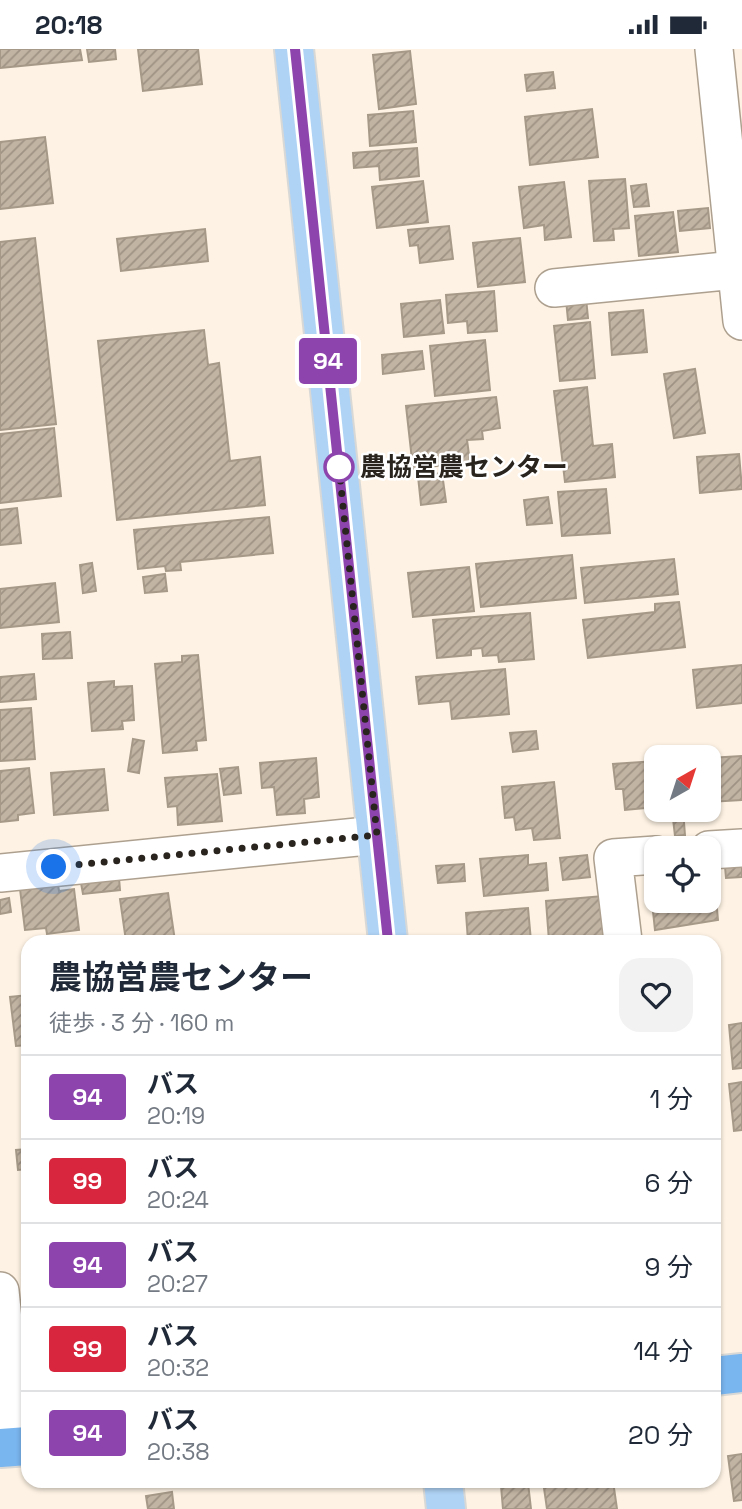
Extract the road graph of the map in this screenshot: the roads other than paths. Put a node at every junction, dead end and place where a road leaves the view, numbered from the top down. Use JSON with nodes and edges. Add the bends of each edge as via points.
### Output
{"nodes":[{"id":1,"x":295,"y":49,"type":"edge"},
{"id":2,"x":714,"y":49,"type":"edge"},
{"id":3,"x":734,"y":161,"type":"edge"},
{"id":4,"x":736,"y":270,"type":"junction"},
{"id":5,"x":554,"y":288,"type":"dead end"},
{"id":6,"x":742,"y":321,"type":"edge"},
{"id":7,"x":377,"y":835,"type":"junction"},
{"id":8,"x":742,"y":848,"type":"edge"},
{"id":9,"x":721,"y":850,"type":"edge"},
{"id":10,"x":644,"y":856,"type":"edge"},
{"id":11,"x":0,"y":873,"type":"edge"},
{"id":12,"x":387,"y":935,"type":"edge"},
{"id":13,"x":622,"y":935,"type":"edge"},
{"id":14,"x":0,"y":1291,"type":"edge"},
{"id":15,"x":742,"y":1373,"type":"edge"},
{"id":16,"x":721,"y":1375,"type":"edge"},
{"id":17,"x":15,"y":1447,"type":"edge"},
{"id":18,"x":444,"y":1488,"type":"edge"},
{"id":19,"x":446,"y":1509,"type":"edge"}],
"edges":[{"from":1,"to":7,"type":"main road"},
{"from":2,"to":3,"type":"street"},
{"from":3,"to":4,"type":"street"},
{"from":4,"to":5,"type":"street"},
{"from":4,"to":6,"type":"street"},
{"from":7,"to":11,"type":"street"},
{"from":7,"to":12,"type":"main road"},
{"from":8,"to":9,"type":"street"},
{"from":10,"to":13,"type":"street","via":[[613,858]]},
{"from":14,"to":17,"type":"street"},
{"from":15,"to":16,"type":"highway"},
{"from":18,"to":19,"type":"main road"}]}
